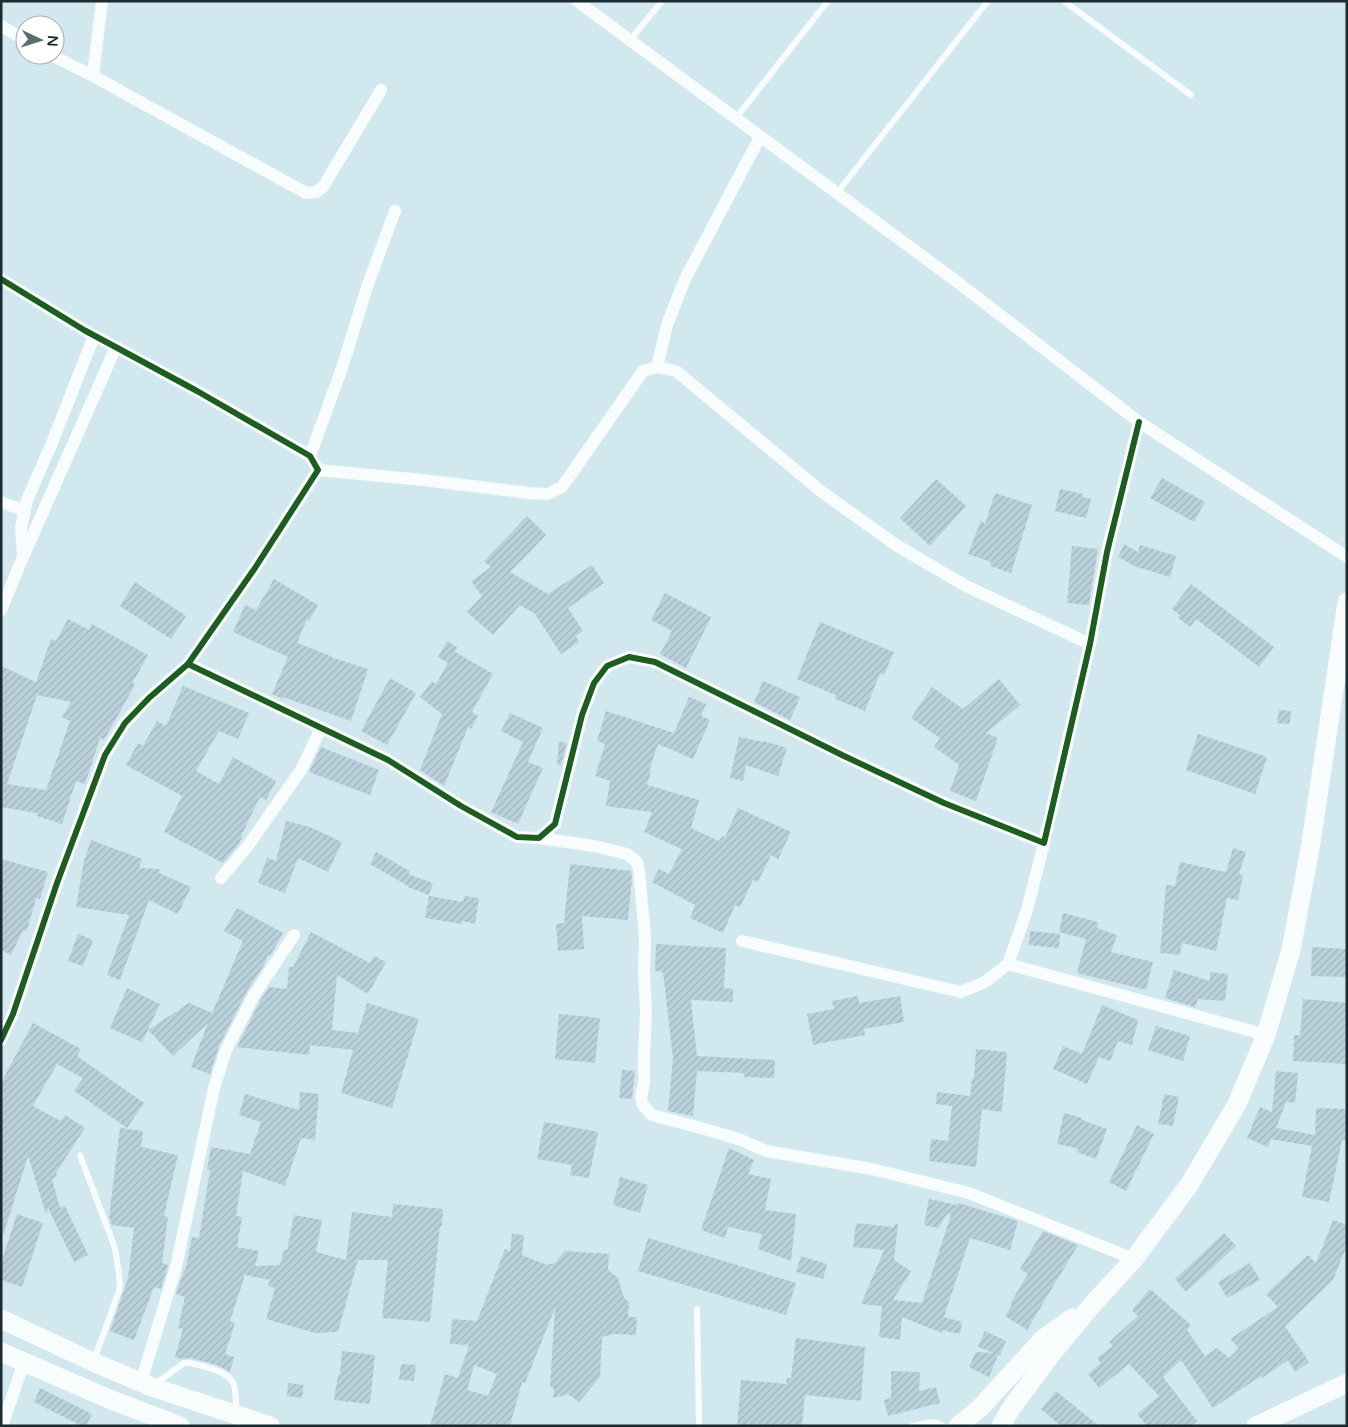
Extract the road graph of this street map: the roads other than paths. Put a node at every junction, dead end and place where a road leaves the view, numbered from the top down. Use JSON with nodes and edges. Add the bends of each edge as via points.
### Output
{"nodes":[{"id":1,"x":102,"y":1,"type":"edge"},
{"id":2,"x":577,"y":1,"type":"edge"},
{"id":3,"x":662,"y":1,"type":"edge"},
{"id":4,"x":828,"y":1,"type":"edge"},
{"id":5,"x":988,"y":1,"type":"edge"},
{"id":6,"x":1064,"y":1,"type":"edge"},
{"id":7,"x":1,"y":26,"type":"edge"},
{"id":8,"x":15,"y":34,"type":"edge"},
{"id":9,"x":630,"y":40,"type":"junction"},
{"id":10,"x":65,"y":62,"type":"edge"},
{"id":11,"x":93,"y":76,"type":"junction"},
{"id":12,"x":381,"y":90,"type":"dead end"},
{"id":13,"x":1191,"y":95,"type":"dead end"},
{"id":14,"x":736,"y":118,"type":"junction"},
{"id":15,"x":760,"y":137,"type":"junction"},
{"id":16,"x":837,"y":193,"type":"junction"},
{"id":17,"x":395,"y":211,"type":"dead end"},
{"id":18,"x":1,"y":279,"type":"edge"},
{"id":19,"x":94,"y":336,"type":"junction"},
{"id":20,"x":116,"y":347,"type":"junction"},
{"id":21,"x":657,"y":367,"type":"junction"},
{"id":22,"x":1139,"y":422,"type":"junction"},
{"id":23,"x":310,"y":456,"type":"junction"},
{"id":24,"x":318,"y":470,"type":"junction"},
{"id":25,"x":1,"y":502,"type":"edge"},
{"id":26,"x":25,"y":511,"type":"junction"},
{"id":27,"x":23,"y":557,"type":"junction"},
{"id":28,"x":1347,"y":557,"type":"edge"},
{"id":29,"x":1347,"y":602,"type":"edge"},
{"id":30,"x":1,"y":610,"type":"edge"},
{"id":31,"x":1090,"y":644,"type":"junction"},
{"id":32,"x":188,"y":664,"type":"junction"},
{"id":33,"x":321,"y":728,"type":"junction"},
{"id":34,"x":538,"y":838,"type":"junction"},
{"id":35,"x":1044,"y":843,"type":"junction"},
{"id":36,"x":221,"y":878,"type":"dead end"},
{"id":37,"x":294,"y":935,"type":"dead end"},
{"id":38,"x":742,"y":941,"type":"dead end"},
{"id":39,"x":1008,"y":964,"type":"junction"},
{"id":40,"x":7,"y":1013,"type":"edge"},
{"id":41,"x":1266,"y":1035,"type":"junction"},
{"id":42,"x":1,"y":1040,"type":"edge"},
{"id":43,"x":80,"y":1155,"type":"dead end"},
{"id":44,"x":1134,"y":1259,"type":"junction"},
{"id":45,"x":1092,"y":1305,"type":"junction"},
{"id":46,"x":697,"y":1308,"type":"dead end"},
{"id":47,"x":1,"y":1319,"type":"edge"},
{"id":48,"x":1,"y":1352,"type":"edge"},
{"id":49,"x":24,"y":1362,"type":"junction"},
{"id":50,"x":92,"y":1362,"type":"junction"},
{"id":51,"x":1347,"y":1383,"type":"edge"},
{"id":52,"x":146,"y":1384,"type":"junction"},
{"id":53,"x":237,"y":1415,"type":"junction"},
{"id":54,"x":2,"y":1426,"type":"edge"},
{"id":55,"x":180,"y":1426,"type":"edge"},
{"id":56,"x":270,"y":1426,"type":"edge"},
{"id":57,"x":700,"y":1426,"type":"edge"},
{"id":58,"x":912,"y":1426,"type":"edge"},
{"id":59,"x":944,"y":1426,"type":"edge"},
{"id":60,"x":958,"y":1426,"type":"edge"},
{"id":61,"x":1002,"y":1426,"type":"edge"},
{"id":62,"x":1256,"y":1426,"type":"edge"}],
"edges":[{"from":1,"to":11,"type":"street"},
{"from":2,"to":9,"type":"street"},
{"from":3,"to":9,"type":"lane"},
{"from":4,"to":14,"type":"lane"},
{"from":5,"to":16,"type":"lane"},
{"from":6,"to":13,"type":"lane"},
{"from":7,"to":8,"type":"street"},
{"from":9,"to":14,"type":"street"},
{"from":10,"to":11,"type":"street"},
{"from":11,"to":12,"type":"street","via":[[306,193],[316,192],[323,186]]},
{"from":14,"to":15,"type":"street"},
{"from":15,"to":16,"type":"street"},
{"from":15,"to":21,"type":"street","via":[[685,279],[667,325]]},
{"from":16,"to":22,"type":"street"},
{"from":17,"to":23,"type":"street"},
{"from":18,"to":19,"type":"street"},
{"from":19,"to":20,"type":"street"},
{"from":19,"to":26,"type":"street"},
{"from":20,"to":23,"type":"street"},
{"from":20,"to":27,"type":"street"},
{"from":21,"to":24,"type":"street","via":[[644,371],[562,486],[548,494]]},
{"from":21,"to":31,"type":"street","via":[[676,371],[822,492],[896,545],[966,586]]},
{"from":22,"to":28,"type":"street"},
{"from":22,"to":31,"type":"street","via":[[1107,552]]},
{"from":23,"to":24,"type":"street"},
{"from":24,"to":32,"type":"street"},
{"from":25,"to":26,"type":"street"},
{"from":26,"to":27,"type":"street"},
{"from":27,"to":30,"type":"street"},
{"from":29,"to":41,"type":"main road","via":[[1311,843],[1291,950]]},
{"from":31,"to":35,"type":"street"},
{"from":32,"to":33,"type":"street"},
{"from":32,"to":40,"type":"street","via":[[125,723],[105,755]]},
{"from":33,"to":34,"type":"street","via":[[388,760],[517,837]]},
{"from":33,"to":36,"type":"street","via":[[300,770],[247,847]]},
{"from":34,"to":35,"type":"street","via":[[555,824],[582,715],[594,683],[606,666],[629,657],[655,662],[944,804]]},
{"from":34,"to":44,"type":"street","via":[[627,854],[640,870],[646,1013],[641,1098],[652,1115],[741,1140],[766,1151],[872,1168],[969,1193]]},
{"from":35,"to":39,"type":"street","via":[[1027,910]]},
{"from":37,"to":52,"type":"street","via":[[254,995],[226,1050],[214,1088],[176,1267]]},
{"from":38,"to":39,"type":"street","via":[[961,992],[985,982]]},
{"from":39,"to":41,"type":"street"},
{"from":40,"to":42,"type":"street"},
{"from":41,"to":44,"type":"main road","via":[[1236,1106],[1189,1185]]},
{"from":43,"to":50,"type":"lane","via":[[115,1248],[120,1288]]},
{"from":44,"to":45,"type":"main road"},
{"from":45,"to":60,"type":"main road","via":[[1043,1339],[980,1408]]},
{"from":45,"to":61,"type":"main road","via":[[1049,1357]]},
{"from":46,"to":57,"type":"lane"},
{"from":47,"to":50,"type":"main road"},
{"from":48,"to":49,"type":"main road"},
{"from":49,"to":54,"type":"street"},
{"from":49,"to":55,"type":"main road"},
{"from":50,"to":52,"type":"main road"},
{"from":51,"to":62,"type":"main road"},
{"from":52,"to":53,"type":"main road"},
{"from":52,"to":53,"type":"lane","via":[[184,1362],[220,1372],[230,1376],[234,1383]]},
{"from":53,"to":56,"type":"main road"},
{"from":58,"to":59,"type":"lane","via":[[934,1422]]}]}
